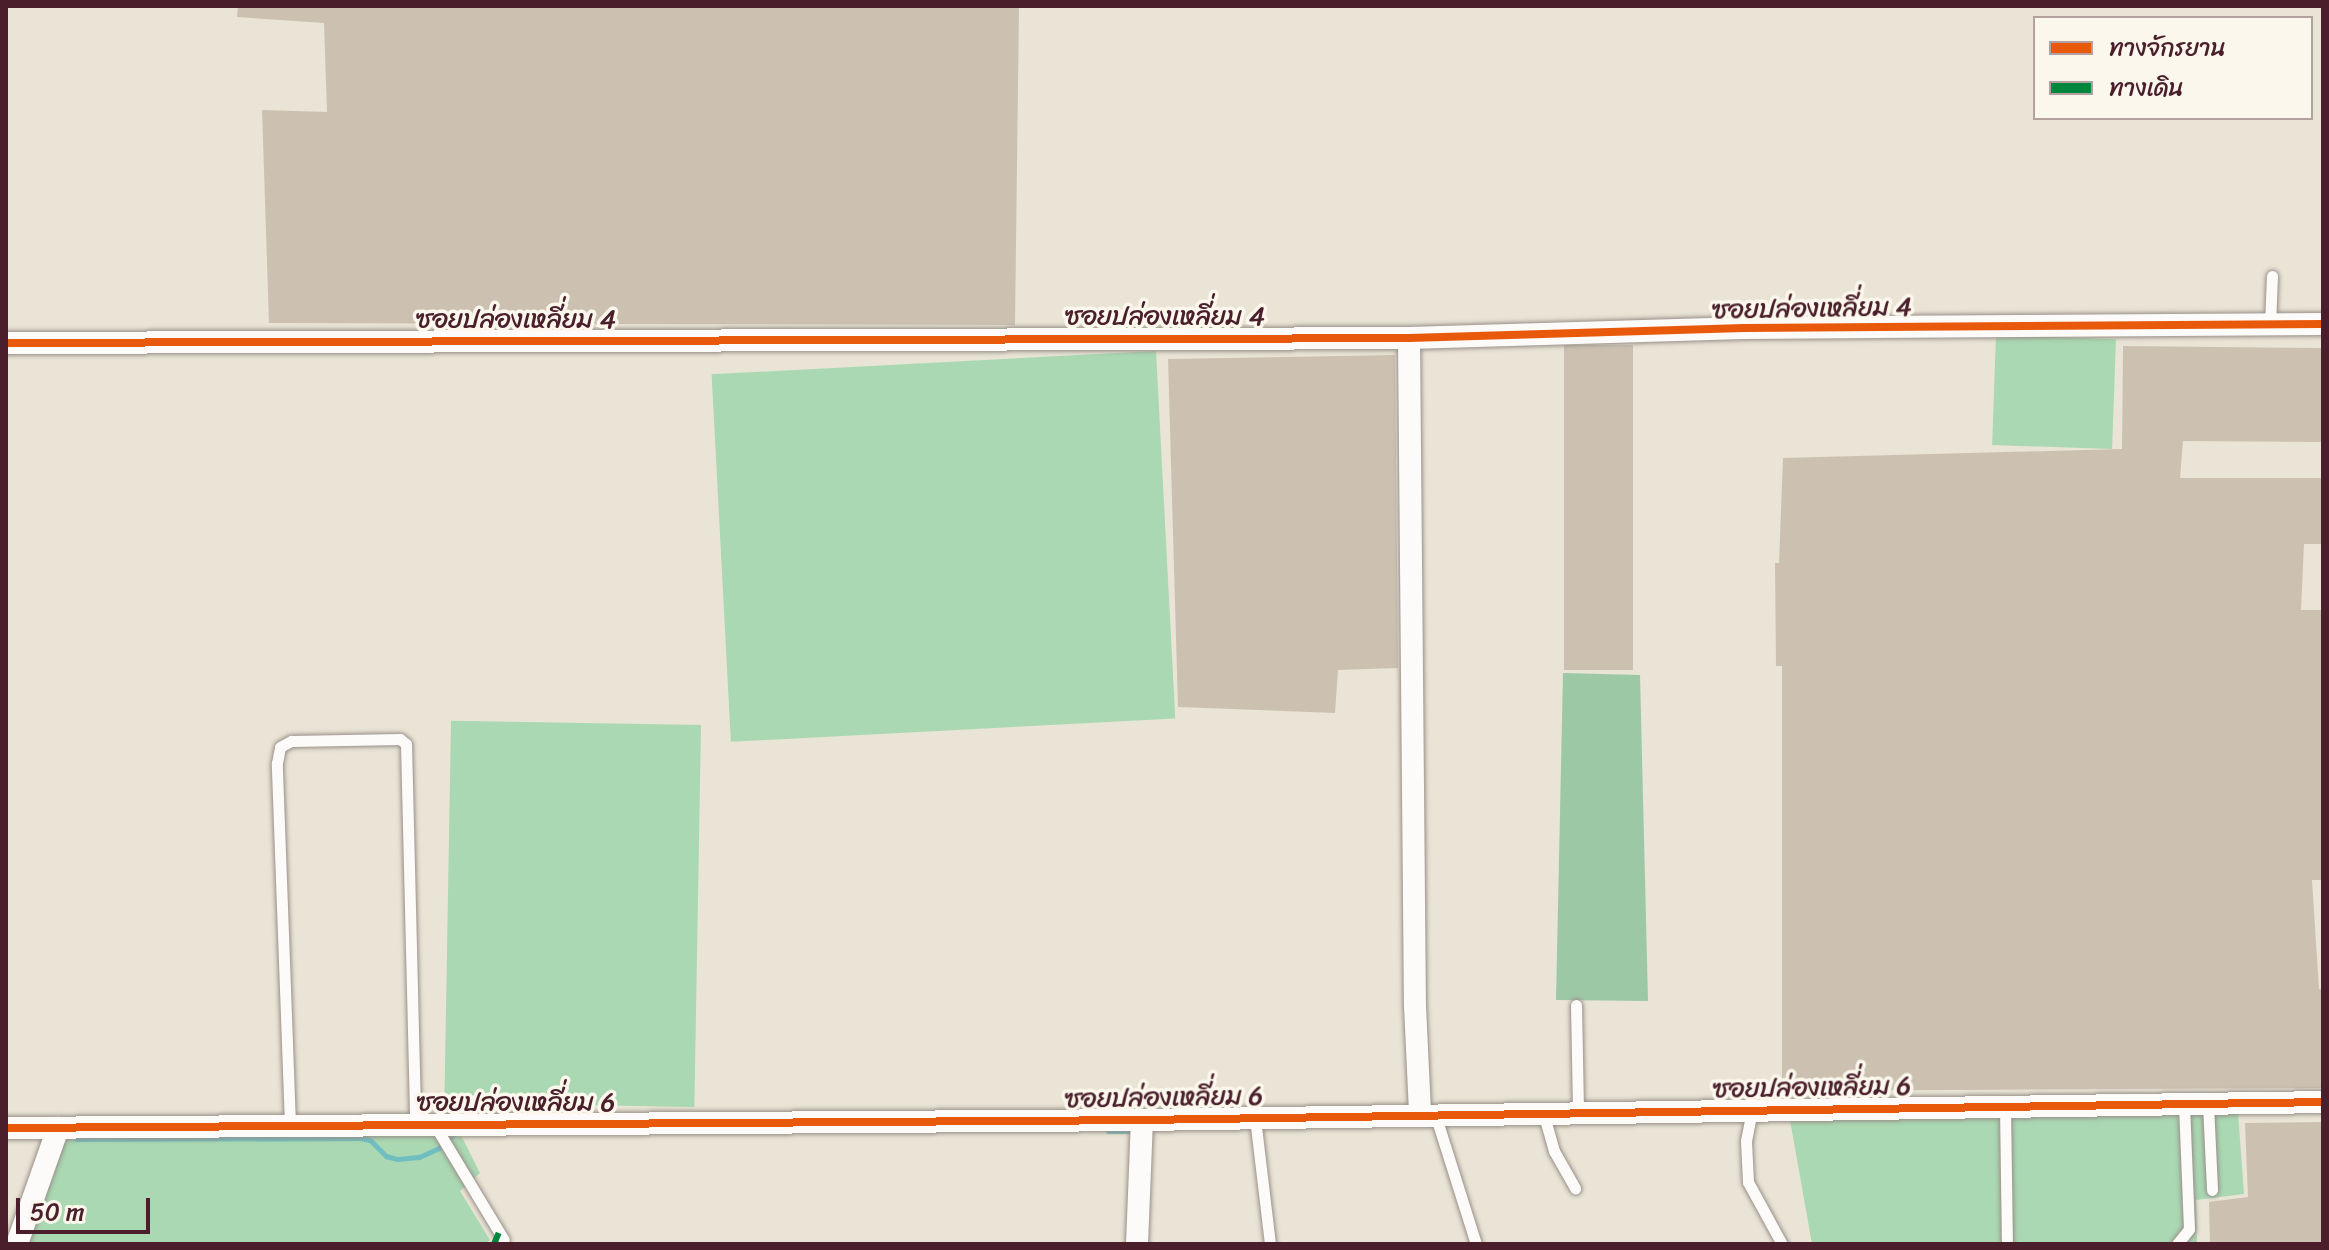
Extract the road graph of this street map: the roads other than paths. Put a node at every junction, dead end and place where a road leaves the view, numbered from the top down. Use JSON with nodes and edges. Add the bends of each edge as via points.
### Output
{"nodes":[{"id":1,"x":2272,"y":276,"type":"dead end"},
{"id":2,"x":2323,"y":324,"type":"edge"},
{"id":3,"x":2270,"y":325,"type":"junction"},
{"id":4,"x":1409,"y":338,"type":"junction"},
{"id":5,"x":6,"y":343,"type":"edge"},
{"id":6,"x":1576,"y":1005,"type":"dead end"},
{"id":7,"x":2323,"y":1102,"type":"edge"},
{"id":8,"x":2184,"y":1104,"type":"junction"},
{"id":9,"x":2208,"y":1104,"type":"junction"},
{"id":10,"x":2005,"y":1106,"type":"junction"},
{"id":11,"x":1752,"y":1109,"type":"junction"},
{"id":12,"x":1578,"y":1111,"type":"junction"},
{"id":13,"x":1543,"y":1112,"type":"junction"},
{"id":14,"x":1428,"y":1113,"type":"junction"},
{"id":15,"x":1255,"y":1117,"type":"junction"},
{"id":16,"x":1142,"y":1120,"type":"junction"},
{"id":17,"x":425,"y":1124,"type":"junction"},
{"id":18,"x":290,"y":1125,"type":"junction"},
{"id":19,"x":6,"y":1128,"type":"edge"},
{"id":20,"x":58,"y":1128,"type":"junction"},
{"id":21,"x":1575,"y":1188,"type":"dead end"},
{"id":22,"x":2212,"y":1190,"type":"dead end"},
{"id":23,"x":504,"y":1240,"type":"dead end"},
{"id":24,"x":17,"y":1244,"type":"edge"},
{"id":25,"x":1137,"y":1244,"type":"edge"},
{"id":26,"x":1270,"y":1244,"type":"edge"},
{"id":27,"x":1476,"y":1244,"type":"edge"},
{"id":28,"x":1782,"y":1244,"type":"edge"},
{"id":29,"x":2007,"y":1244,"type":"edge"},
{"id":30,"x":2177,"y":1244,"type":"edge"}],
"edges":[{"from":1,"to":3,"type":"lane"},
{"from":2,"to":3,"type":"street","name":"ซอยปล่องเหลี่ยม 4"},
{"from":3,"to":4,"type":"street","name":"ซอยปล่องเหลี่ยม 4","via":[[1744,328]]},
{"from":4,"to":5,"type":"street","name":"ซอยปล่องเหลี่ยม 4"},
{"from":4,"to":14,"type":"street","via":[[1415,1006]]},
{"from":6,"to":12,"type":"lane"},
{"from":7,"to":9,"type":"street","name":"ซอยปล่องเหลี่ยม 6"},
{"from":8,"to":9,"type":"street","name":"ซอยปล่องเหลี่ยม 6"},
{"from":8,"to":10,"type":"street","name":"ซอยปล่องเหลี่ยม 6"},
{"from":8,"to":30,"type":"lane","via":[[2189,1229]]},
{"from":9,"to":22,"type":"lane"},
{"from":10,"to":11,"type":"street","name":"ซอยปล่องเหลี่ยม 6"},
{"from":10,"to":29,"type":"lane"},
{"from":11,"to":12,"type":"street","name":"ซอยปล่องเหลี่ยม 6"},
{"from":11,"to":28,"type":"lane","via":[[1746,1141],[1748,1182]]},
{"from":12,"to":13,"type":"street","name":"ซอยปล่องเหลี่ยม 6"},
{"from":13,"to":14,"type":"street","name":"ซอยปล่องเหลี่ยม 6"},
{"from":13,"to":21,"type":"lane","via":[[1554,1151]]},
{"from":14,"to":15,"type":"street","name":"ซอยปล่องเหลี่ยม 6"},
{"from":14,"to":27,"type":"lane"},
{"from":15,"to":16,"type":"street","name":"ซอยปล่องเหลี่ยม 6"},
{"from":15,"to":26,"type":"lane"},
{"from":16,"to":17,"type":"street","name":"ซอยปล่องเหลี่ยม 6"},
{"from":16,"to":25,"type":"street"},
{"from":17,"to":18,"type":"street","name":"ซอยปล่องเหลี่ยม 6"},
{"from":17,"to":18,"type":"lane","via":[[406,744],[400,739],[291,741],[280,747]]},
{"from":17,"to":23,"type":"lane"},
{"from":18,"to":20,"type":"street","name":"ซอยปล่องเหลี่ยม 6"},
{"from":19,"to":20,"type":"street","name":"ซอยปล่องเหลี่ยม 6"},
{"from":20,"to":24,"type":"street"}]}
